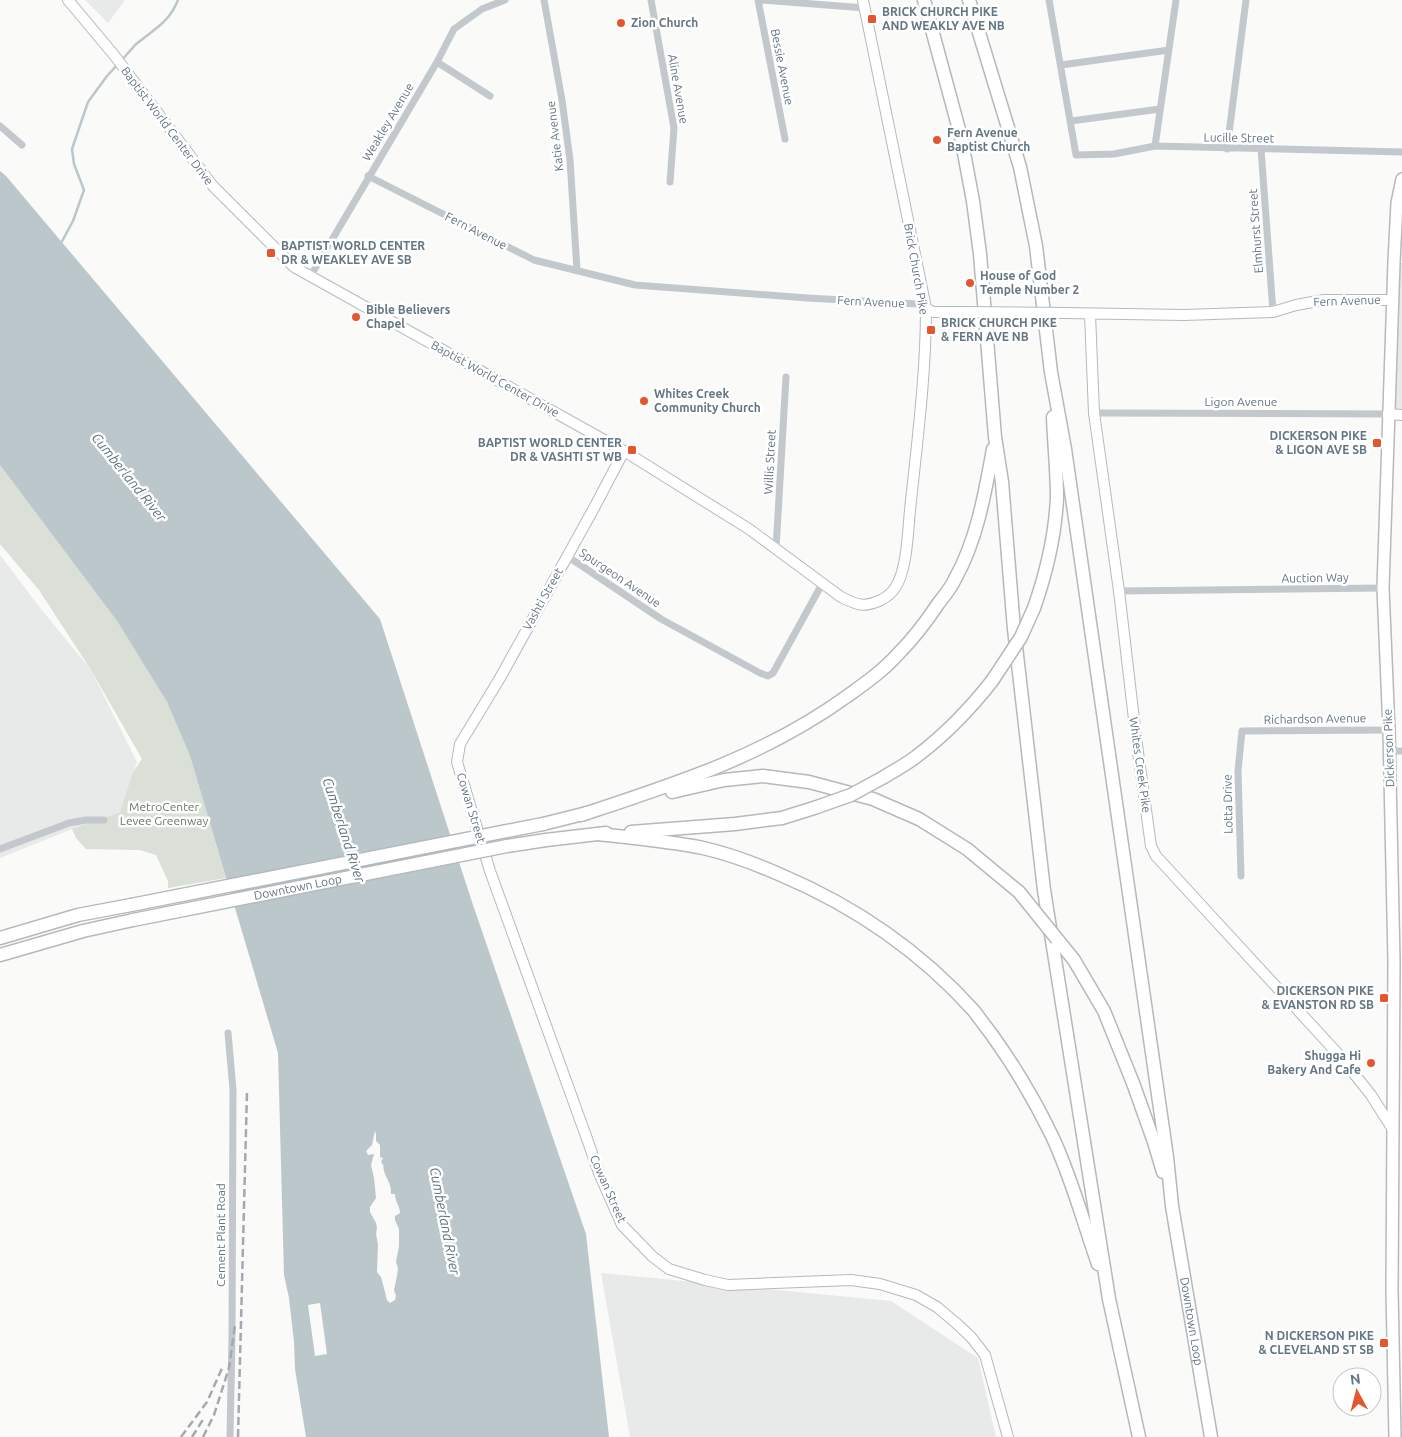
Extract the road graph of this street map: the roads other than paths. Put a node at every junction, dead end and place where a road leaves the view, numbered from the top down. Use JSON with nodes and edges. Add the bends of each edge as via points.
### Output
{"nodes":[{"id":1,"x":68,"y":0,"type":"edge"},
{"id":2,"x":505,"y":0,"type":"edge"},
{"id":3,"x":544,"y":0,"type":"edge"},
{"id":4,"x":651,"y":0,"type":"edge"},
{"id":5,"x":759,"y":0,"type":"edge"},
{"id":6,"x":924,"y":0,"type":"edge"},
{"id":7,"x":969,"y":0,"type":"edge"},
{"id":8,"x":1049,"y":0,"type":"edge"},
{"id":9,"x":1176,"y":0,"type":"edge"},
{"id":10,"x":1246,"y":0,"type":"edge"},
{"id":11,"x":864,"y":4,"type":"edge"},
{"id":12,"x":1169,"y":50,"type":"junction"},
{"id":13,"x":437,"y":62,"type":"junction"},
{"id":14,"x":1061,"y":65,"type":"junction"},
{"id":15,"x":490,"y":96,"type":"dead end"},
{"id":16,"x":1160,"y":109,"type":"junction"},
{"id":17,"x":1071,"y":121,"type":"junction"},
{"id":18,"x":0,"y":126,"type":"edge"},
{"id":19,"x":785,"y":139,"type":"dead end"},
{"id":20,"x":22,"y":145,"type":"dead end"},
{"id":21,"x":1155,"y":146,"type":"junction"},
{"id":22,"x":1227,"y":148,"type":"junction"},
{"id":23,"x":1261,"y":149,"type":"junction"},
{"id":24,"x":1402,"y":152,"type":"edge"},
{"id":25,"x":368,"y":176,"type":"junction"},
{"id":26,"x":1402,"y":179,"type":"edge"},
{"id":27,"x":670,"y":182,"type":"dead end"},
{"id":28,"x":1398,"y":262,"type":"edge"},
{"id":29,"x":577,"y":270,"type":"junction"},
{"id":30,"x":310,"y":277,"type":"junction"},
{"id":31,"x":1393,"y":300,"type":"junction"},
{"id":32,"x":926,"y":308,"type":"junction"},
{"id":33,"x":1273,"y":312,"type":"junction"},
{"id":34,"x":1090,"y":314,"type":"junction"},
{"id":35,"x":1051,"y":372,"type":"junction"},
{"id":36,"x":786,"y":376,"type":"dead end"},
{"id":37,"x":1094,"y":413,"type":"junction"},
{"id":38,"x":1388,"y":414,"type":"junction"},
{"id":39,"x":1402,"y":415,"type":"edge"},
{"id":40,"x":995,"y":437,"type":"junction"},
{"id":41,"x":624,"y":452,"type":"junction"},
{"id":42,"x":776,"y":549,"type":"junction"},
{"id":43,"x":567,"y":556,"type":"junction"},
{"id":44,"x":822,"y":584,"type":"junction"},
{"id":45,"x":1382,"y":588,"type":"junction"},
{"id":46,"x":1119,"y":591,"type":"junction"},
{"id":47,"x":888,"y":596,"type":"joint"},
{"id":48,"x":1389,"y":730,"type":"junction"},
{"id":49,"x":1242,"y":731,"type":"joint"},
{"id":50,"x":460,"y":744,"type":"joint"},
{"id":51,"x":1390,"y":751,"type":"junction"},
{"id":52,"x":1402,"y":751,"type":"edge"},
{"id":53,"x":581,"y":815,"type":"junction"},
{"id":54,"x":104,"y":820,"type":"dead end"},
{"id":55,"x":598,"y":834,"type":"junction"},
{"id":56,"x":0,"y":849,"type":"edge"},
{"id":57,"x":1241,"y":876,"type":"dead end"},
{"id":58,"x":0,"y":938,"type":"edge"},
{"id":59,"x":0,"y":955,"type":"edge"},
{"id":60,"x":1398,"y":964,"type":"edge"},
{"id":61,"x":228,"y":1033,"type":"dead end"},
{"id":62,"x":1392,"y":1128,"type":"junction"},
{"id":63,"x":1172,"y":1206,"type":"junction"},
{"id":64,"x":1110,"y":1299,"type":"junction"},
{"id":65,"x":1397,"y":1301,"type":"edge"},
{"id":66,"x":230,"y":1437,"type":"edge"},
{"id":67,"x":1008,"y":1437,"type":"edge"},
{"id":68,"x":1139,"y":1437,"type":"edge"},
{"id":69,"x":1211,"y":1437,"type":"edge"},
{"id":70,"x":1395,"y":1437,"type":"edge"}],
"edges":[{"from":1,"to":30,"type":"street","name":"Baptist World Center Drive","via":[[213,186],[294,268]]},
{"from":2,"to":13,"type":"street","name":"Weakley Avenue","via":[[482,9],[454,30]]},
{"from":3,"to":29,"type":"street","name":"Katie Avenue","via":[[570,160]]},
{"from":4,"to":27,"type":"street","name":"Aline Avenue","via":[[674,128]]},
{"from":5,"to":11,"type":"street"},
{"from":5,"to":19,"type":"street","name":"Bessie Avenue"},
{"from":6,"to":40,"type":"highway","via":[[961,137],[973,201]]},
{"from":7,"to":35,"type":"highway","via":[[1020,167],[1036,246]]},
{"from":8,"to":14,"type":"street"},
{"from":9,"to":12,"type":"street"},
{"from":10,"to":22,"type":"street"},
{"from":11,"to":32,"type":"street","name":"Brick Church Pike"},
{"from":12,"to":14,"type":"street"},
{"from":12,"to":16,"type":"street"},
{"from":13,"to":15,"type":"street"},
{"from":13,"to":25,"type":"street","name":"Weakley Avenue"},
{"from":14,"to":17,"type":"street"},
{"from":16,"to":17,"type":"street"},
{"from":16,"to":21,"type":"street"},
{"from":17,"to":21,"type":"street","name":"Lucille Street","via":[[1076,155],[1114,154]]},
{"from":18,"to":20,"type":"street"},
{"from":21,"to":22,"type":"street","name":"Lucille Street"},
{"from":22,"to":23,"type":"street","name":"Lucille Street"},
{"from":23,"to":24,"type":"street","name":"Lucille Street"},
{"from":23,"to":33,"type":"street","name":"Elmhurst Street"},
{"from":25,"to":29,"type":"street","name":"Fern Avenue","via":[[534,260]]},
{"from":25,"to":30,"type":"street","name":"Weakley Avenue"},
{"from":26,"to":28,"type":"main road","name":"Dickerson Pike","via":[[1397,204]]},
{"from":28,"to":31,"type":"main road","name":"Dickerson Pike"},
{"from":29,"to":32,"type":"street","name":"Fern Avenue","via":[[635,285],[918,304]]},
{"from":30,"to":41,"type":"street","name":"Baptist World Center Drive"},
{"from":31,"to":33,"type":"street","name":"Fern Avenue","via":[[1324,300]]},
{"from":31,"to":38,"type":"main road","name":"Dickerson Pike"},
{"from":32,"to":34,"type":"street","name":"Fern Avenue","bridge":true,"via":[[934,312]]},
{"from":32,"to":47,"type":"street","name":"Brick Church Pike","via":[[917,447],[905,553],[900,579]]},
{"from":33,"to":34,"type":"street","name":"Fern Avenue"},
{"from":34,"to":37,"type":"street","name":"Whites Creek Pike"},
{"from":35,"to":55,"type":"highway","bridge":true,"via":[[1057,498],[1046,574],[1020,637],[972,707],[917,756],[851,795],[814,808],[782,818],[735,824]]},
{"from":35,"to":63,"type":"highway","via":[[1065,449]]},
{"from":36,"to":42,"type":"street","name":"Willis Street"},
{"from":37,"to":38,"type":"street","name":"Ligon Avenue"},
{"from":37,"to":46,"type":"street","name":"Whites Creek Pike"},
{"from":38,"to":39,"type":"street"},
{"from":38,"to":45,"type":"main road","name":"Dickerson Pike"},
{"from":40,"to":53,"type":"highway","via":[[973,540],[955,579],[898,655],[822,714],[779,738],[685,780]]},
{"from":40,"to":64,"type":"highway","via":[[1044,890]]},
{"from":41,"to":42,"type":"street","name":"Baptist World Center Drive"},
{"from":41,"to":43,"type":"street","name":"Vashti Street"},
{"from":42,"to":44,"type":"street","name":"Baptist World Center Drive"},
{"from":43,"to":44,"type":"street","name":"Spurgeon Avenue","via":[[661,619],[768,676],[773,673]]},
{"from":43,"to":50,"type":"street","name":"Vashti Street"},
{"from":44,"to":47,"type":"street","name":"Baptist World Center Drive","via":[[841,598],[857,604],[871,605]]},
{"from":45,"to":46,"type":"street","name":"Auction Way"},
{"from":45,"to":48,"type":"main road","name":"Dickerson Pike"},
{"from":46,"to":62,"type":"street","name":"Whites Creek Pike","via":[[1151,846],[1156,856],[1340,1056]]},
{"from":48,"to":49,"type":"street","name":"Richardson Avenue"},
{"from":48,"to":51,"type":"main road","name":"Dickerson Pike"},
{"from":49,"to":57,"type":"street","name":"Lotta Drive","via":[[1238,771]]},
{"from":50,"to":67,"type":"street","name":"Cowan Street","via":[[457,762],[490,871],[589,1145],[622,1225],[669,1269],[705,1280],[728,1285],[851,1280],[880,1284],[916,1295],[937,1307],[971,1337],[985,1355]]},
{"from":51,"to":52,"type":"street"},
{"from":51,"to":60,"type":"main road","name":"Dickerson Pike"},
{"from":53,"to":58,"type":"highway","name":"Downtown Loop","bridge":true,"via":[[78,916]]},
{"from":53,"to":63,"type":"highway","bridge":true,"via":[[724,780],[763,776],[809,782],[873,799],[919,819],[967,849],[1019,892],[1074,960],[1104,1010],[1154,1142]]},
{"from":54,"to":56,"type":"street","via":[[69,823]]},
{"from":55,"to":59,"type":"highway","name":"Downtown Loop","bridge":true,"via":[[507,846],[83,930]]},
{"from":55,"to":64,"type":"highway","via":[[704,848],[752,862],[811,888],[854,912],[901,944],[939,976],[974,1012],[1030,1093],[1066,1170]]},
{"from":60,"to":62,"type":"main road","name":"Dickerson Pike"},
{"from":61,"to":66,"type":"street","name":"Cement Plant Road","via":[[233,1090]]},
{"from":62,"to":65,"type":"main road","name":"Dickerson Pike"},
{"from":63,"to":69,"type":"highway","name":"Downtown Loop"},
{"from":64,"to":68,"type":"highway"},
{"from":65,"to":70,"type":"main road","name":"Dickerson Pike"}]}
